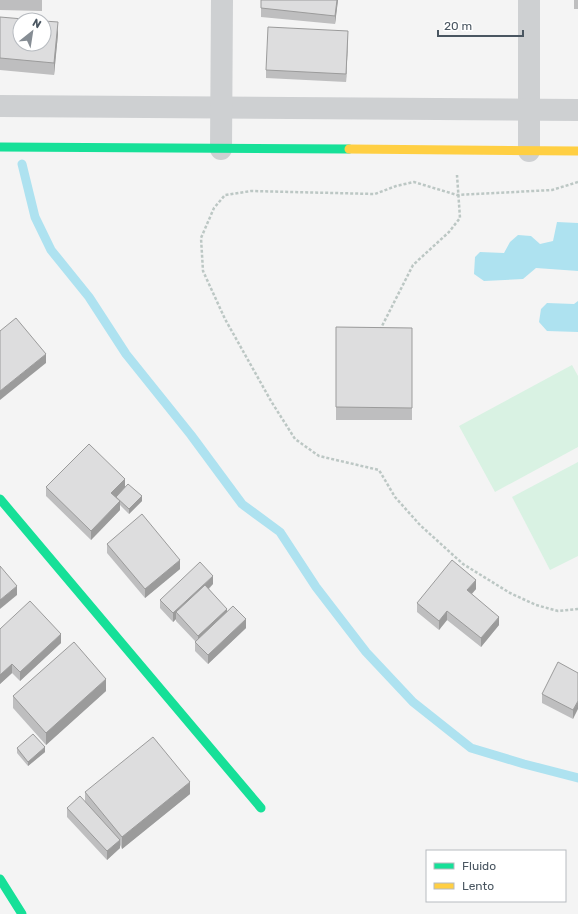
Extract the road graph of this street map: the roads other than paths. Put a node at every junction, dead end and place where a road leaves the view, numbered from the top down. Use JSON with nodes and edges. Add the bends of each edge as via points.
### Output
{"nodes":[{"id":1,"x":222,"y":0,"type":"edge"},
{"id":2,"x":529,"y":0,"type":"edge"},
{"id":3,"x":0,"y":106,"type":"edge"},
{"id":4,"x":221,"y":107,"type":"junction"},
{"id":5,"x":529,"y":110,"type":"junction"},
{"id":6,"x":578,"y":110,"type":"edge"},
{"id":7,"x":0,"y":147,"type":"edge"},
{"id":8,"x":221,"y":149,"type":"junction"},
{"id":9,"x":529,"y":151,"type":"junction"},
{"id":10,"x":578,"y":151,"type":"edge"},
{"id":11,"x":0,"y":500,"type":"edge"},
{"id":12,"x":261,"y":808,"type":"dead end"},
{"id":13,"x":0,"y":879,"type":"edge"},
{"id":14,"x":22,"y":914,"type":"edge"}],
"edges":[{"from":1,"to":4,"type":"street"},
{"from":2,"to":5,"type":"street"},
{"from":3,"to":4,"type":"street"},
{"from":4,"to":5,"type":"street"},
{"from":4,"to":8,"type":"street"},
{"from":5,"to":6,"type":"street"},
{"from":5,"to":9,"type":"street"},
{"from":7,"to":8,"type":"street"},
{"from":8,"to":9,"type":"street"},
{"from":9,"to":10,"type":"street"},
{"from":11,"to":12,"type":"street"},
{"from":13,"to":14,"type":"street"}]}
